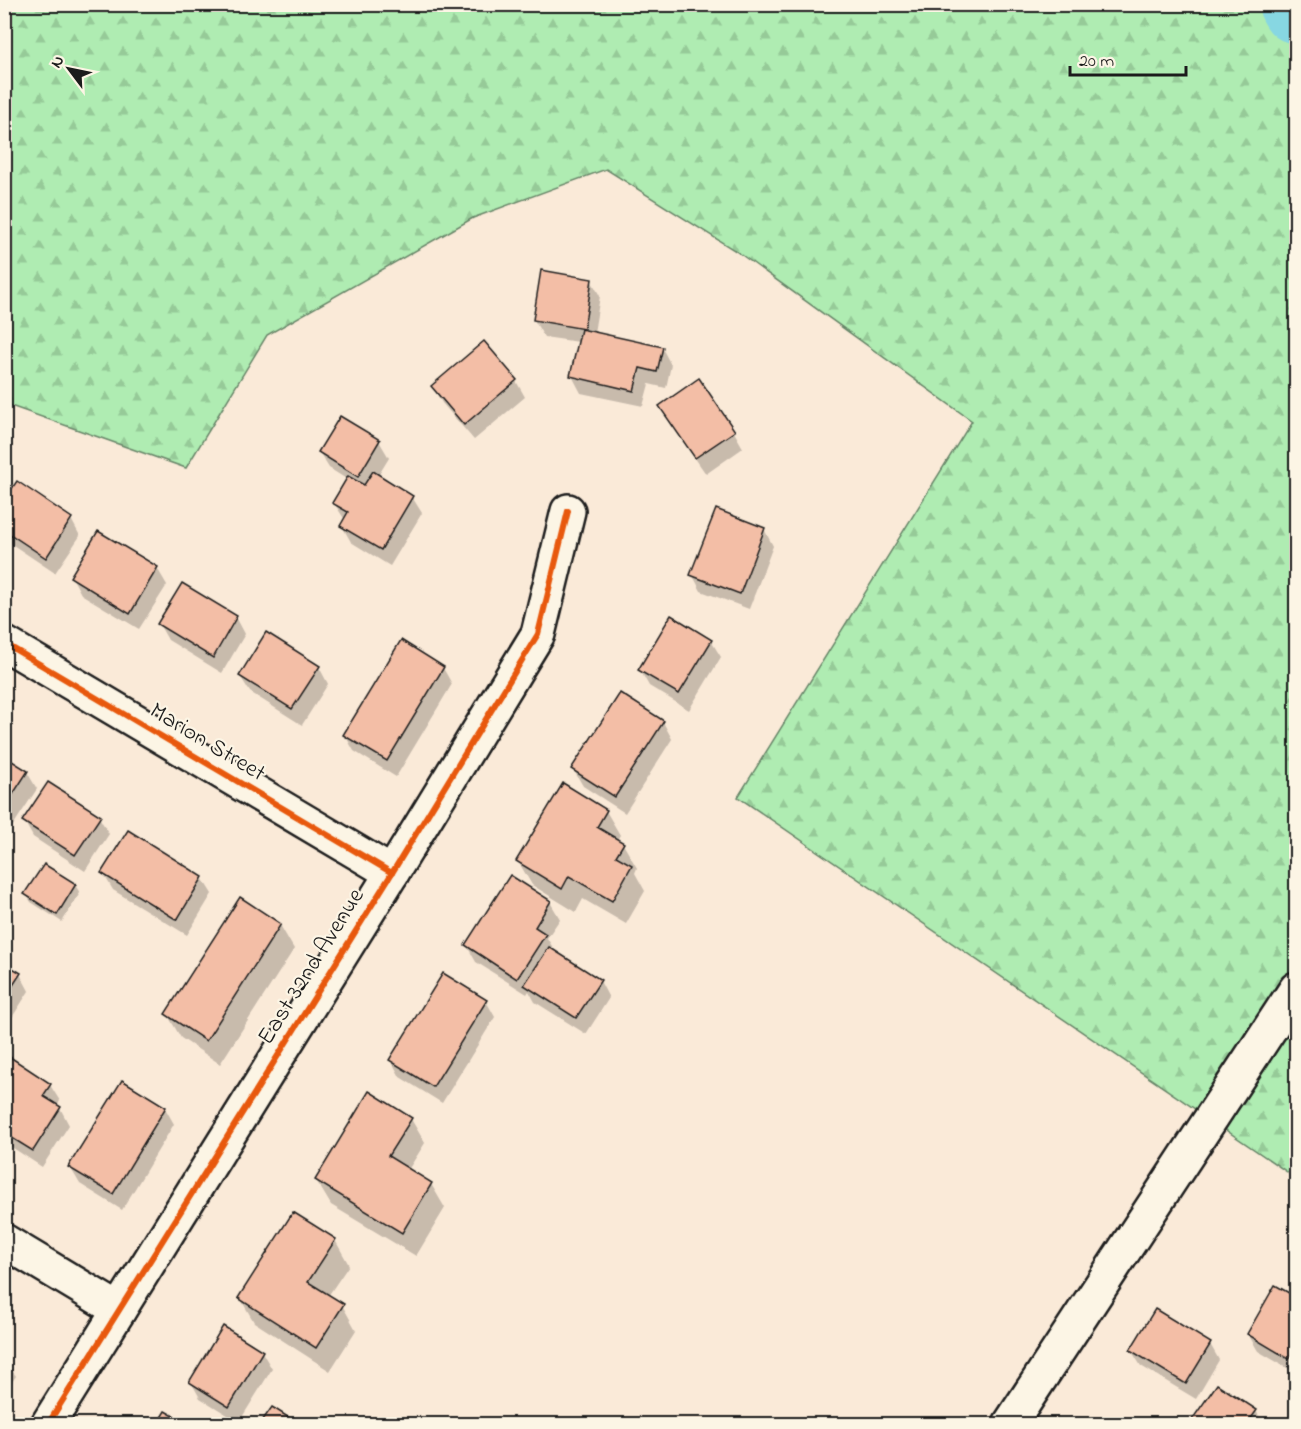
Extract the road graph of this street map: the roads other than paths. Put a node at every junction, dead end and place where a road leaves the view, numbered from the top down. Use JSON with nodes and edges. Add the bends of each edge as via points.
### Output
{"nodes":[{"id":1,"x":568,"y":511,"type":"dead end"},
{"id":2,"x":4,"y":644,"type":"edge"},
{"id":3,"x":392,"y":873,"type":"junction"},
{"id":4,"x":1296,"y":989,"type":"edge"},
{"id":5,"x":4,"y":1241,"type":"edge"},
{"id":6,"x":119,"y":1310,"type":"junction"},
{"id":7,"x":48,"y":1425,"type":"edge"},
{"id":8,"x":1010,"y":1425,"type":"edge"}],
"edges":[{"from":1,"to":3,"type":"street","name":"East 32nd Avenue","via":[[538,634]]},
{"from":2,"to":3,"type":"street","name":"Marion Street"},
{"from":3,"to":6,"type":"street","name":"East 32nd Avenue"},
{"from":4,"to":8,"type":"street"},
{"from":5,"to":6,"type":"street"},
{"from":6,"to":7,"type":"street","name":"East 32nd Avenue"}]}
